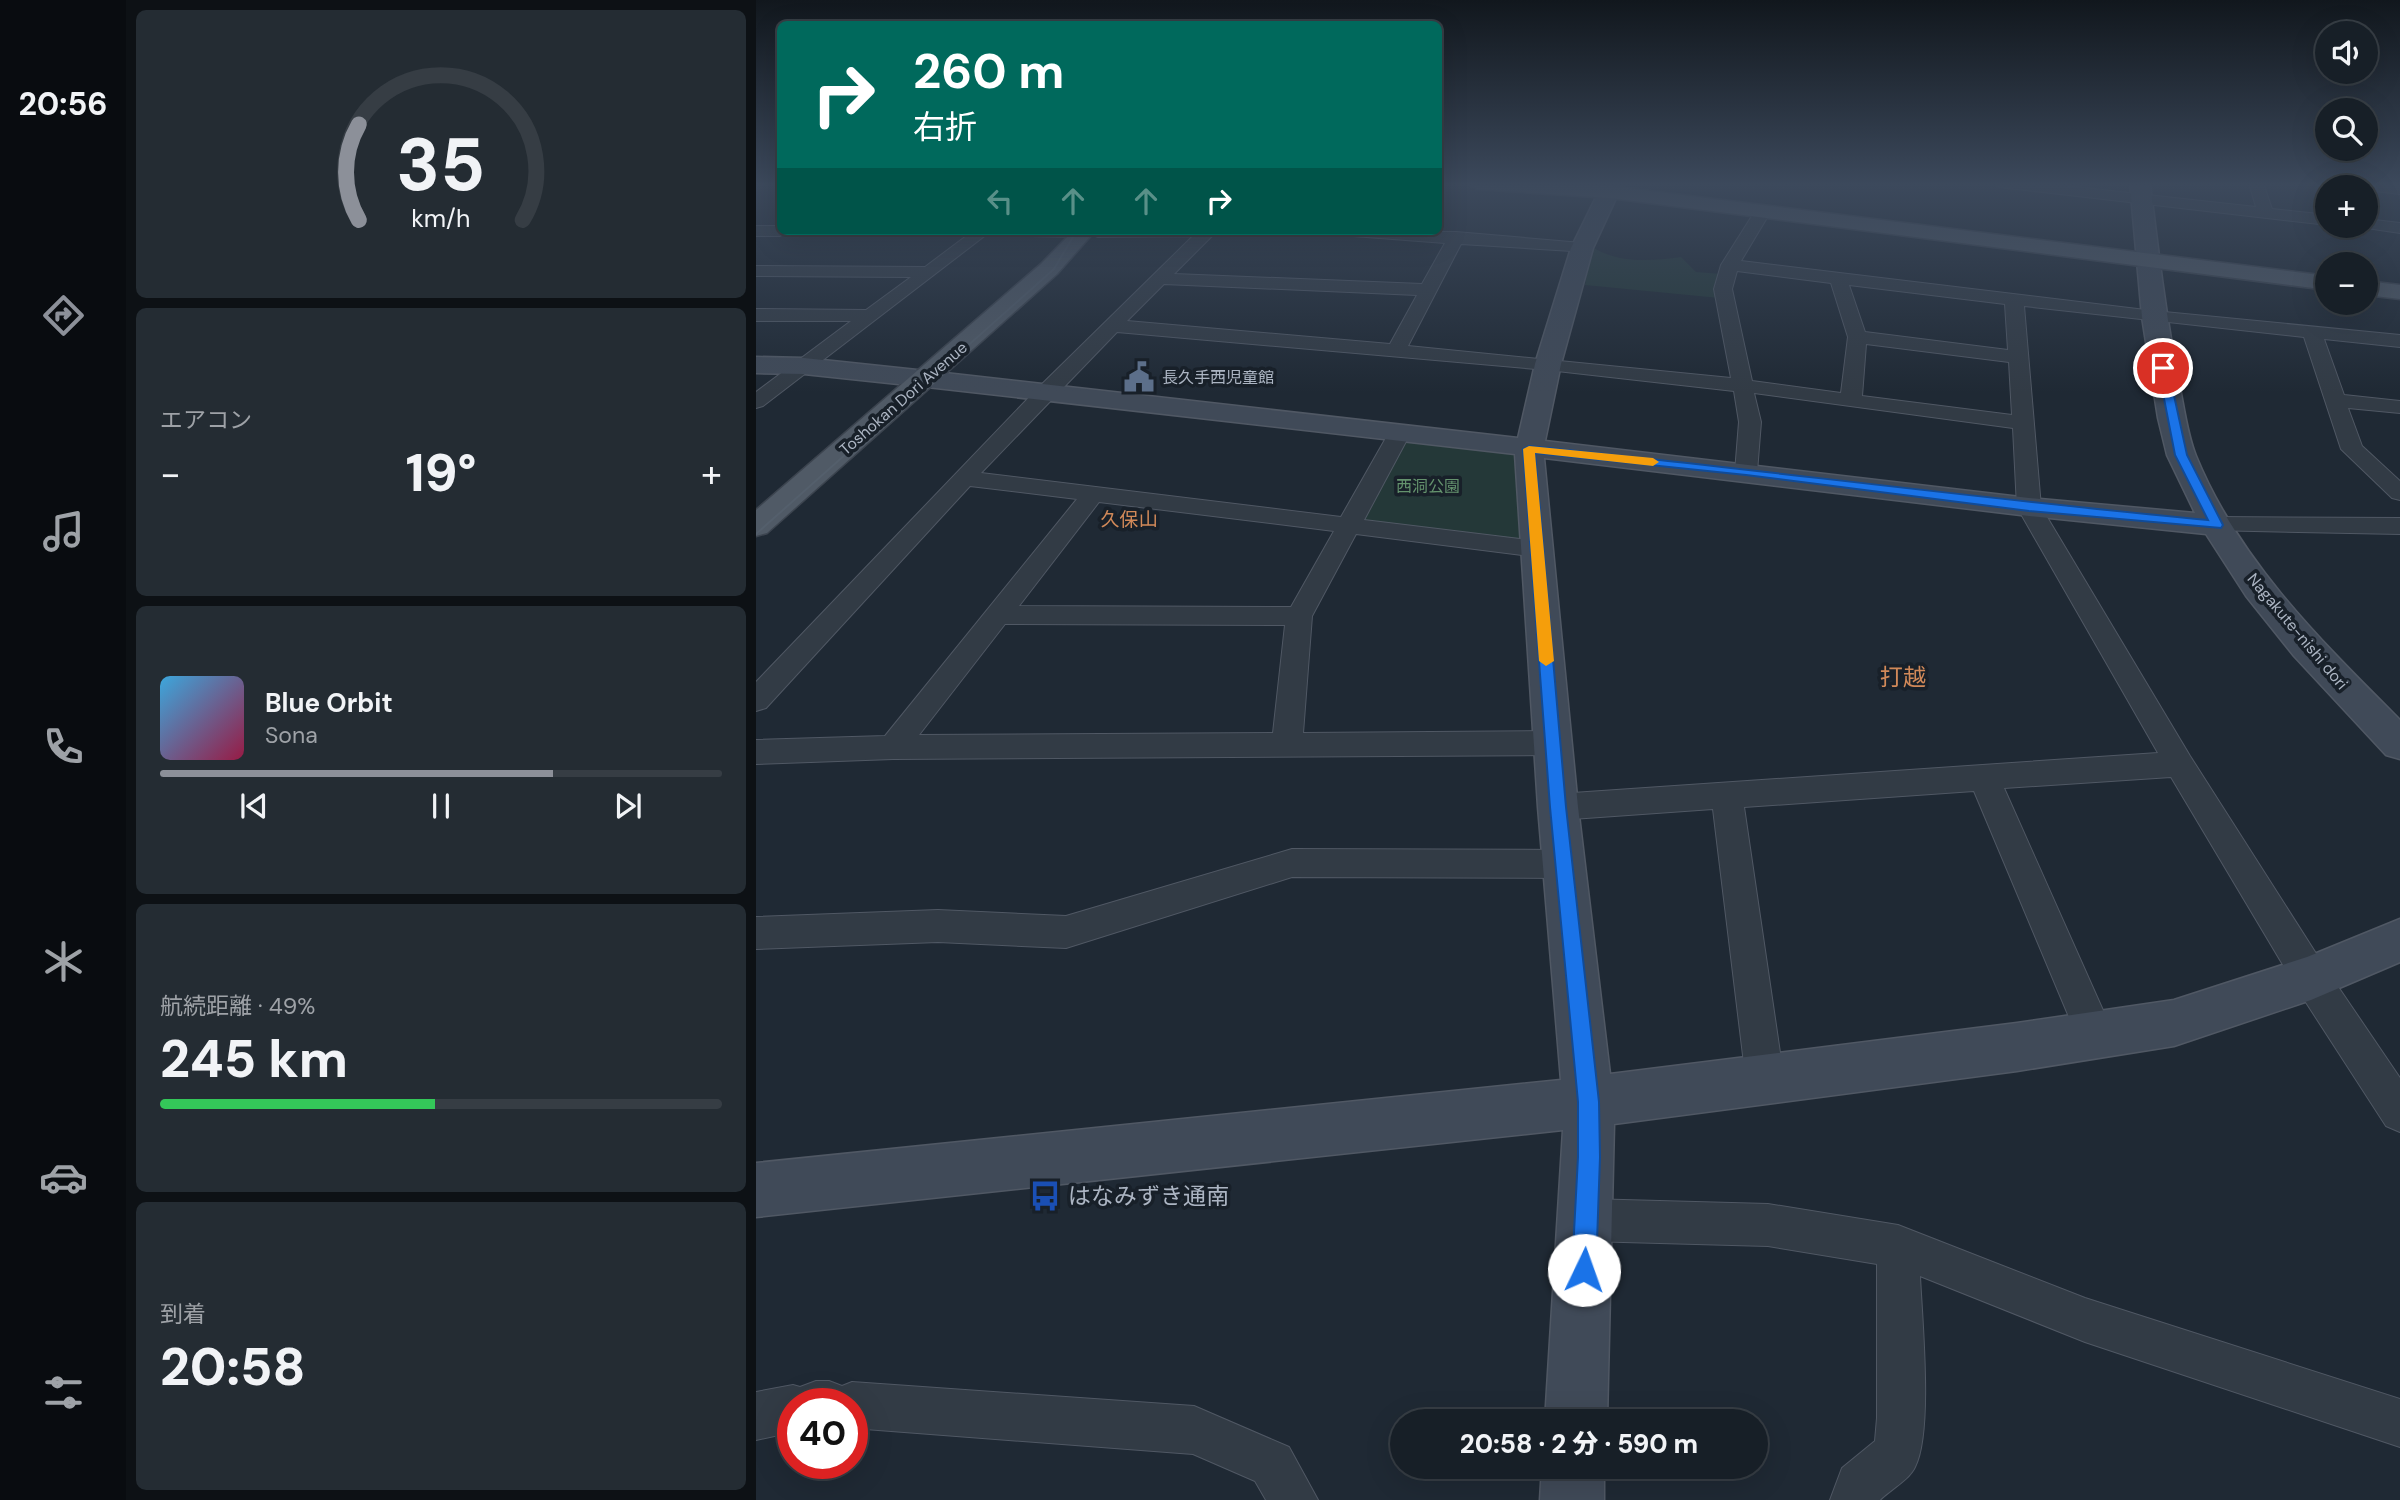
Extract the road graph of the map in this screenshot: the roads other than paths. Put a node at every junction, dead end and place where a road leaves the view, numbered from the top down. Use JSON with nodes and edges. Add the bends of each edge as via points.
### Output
{"nodes":[{"id":1,"x":952,"y":253,"type":"edge"},
{"id":2,"x":1064,"y":253,"type":"edge"},
{"id":3,"x":1073,"y":253,"type":"edge"},
{"id":4,"x":1186,"y":253,"type":"edge"},
{"id":5,"x":1448,"y":253,"type":"edge"},
{"id":6,"x":1581,"y":253,"type":"edge"},
{"id":7,"x":1737,"y":253,"type":"edge"},
{"id":8,"x":2114,"y":253,"type":"edge"},
{"id":9,"x":2117,"y":253,"type":"edge"},
{"id":10,"x":2147,"y":253,"type":"edge"},
{"id":11,"x":2147,"y":257,"type":"junction"},
{"id":12,"x":1730,"y":265,"type":"junction"},
{"id":13,"x":1049,"y":269,"type":"junction"},
{"id":14,"x":756,"y":271,"type":"edge"},
{"id":15,"x":925,"y":272,"type":"junction"},
{"id":16,"x":2315,"y":273,"type":"edge"},
{"id":17,"x":1838,"y":277,"type":"junction"},
{"id":18,"x":1161,"y":279,"type":"junction"},
{"id":19,"x":2378,"y":280,"type":"edge"},
{"id":20,"x":2315,"y":281,"type":"edge"},
{"id":21,"x":2400,"y":283,"type":"edge"},
{"id":22,"x":2378,"y":289,"type":"edge"},
{"id":23,"x":1428,"y":290,"type":"junction"},
{"id":24,"x":2400,"y":292,"type":"edge"},
{"id":25,"x":2014,"y":300,"type":"junction"},
{"id":26,"x":756,"y":315,"type":"edge"},
{"id":27,"x":870,"y":316,"type":"junction"},
{"id":28,"x":2154,"y":317,"type":"junction"},
{"id":29,"x":1115,"y":326,"type":"junction"},
{"id":30,"x":2312,"y":332,"type":"junction"},
{"id":31,"x":1857,"y":337,"type":"junction"},
{"id":32,"x":2400,"y":341,"type":"edge"},
{"id":33,"x":1396,"y":351,"type":"junction"},
{"id":34,"x":2016,"y":357,"type":"junction"},
{"id":35,"x":1548,"y":364,"type":"junction"},
{"id":36,"x":756,"y":365,"type":"edge"},
{"id":37,"x":804,"y":366,"type":"junction"},
{"id":38,"x":924,"y":380,"type":"junction"},
{"id":39,"x":1744,"y":386,"type":"junction"},
{"id":40,"x":1045,"y":392,"type":"junction"},
{"id":41,"x":1851,"y":400,"type":"junction"},
{"id":42,"x":2336,"y":400,"type":"junction"},
{"id":43,"x":756,"y":402,"type":"edge"},
{"id":44,"x":2400,"y":407,"type":"edge"},
{"id":45,"x":2021,"y":423,"type":"junction"},
{"id":46,"x":1399,"y":434,"type":"junction"},
{"id":47,"x":1529,"y":449,"type":"junction"},
{"id":48,"x":1746,"y":472,"type":"junction"},
{"id":49,"x":964,"y":478,"type":"junction"},
{"id":50,"x":2400,"y":492,"type":"edge"},
{"id":51,"x":1093,"y":495,"type":"junction"},
{"id":52,"x":2029,"y":507,"type":"junction"},
{"id":53,"x":2216,"y":525,"type":"junction"},
{"id":54,"x":756,"y":526,"type":"edge"},
{"id":55,"x":1346,"y":526,"type":"junction"},
{"id":56,"x":2400,"y":526,"type":"edge"},
{"id":57,"x":1537,"y":549,"type":"junction"},
{"id":58,"x":998,"y":615,"type":"junction"},
{"id":59,"x":1298,"y":616,"type":"junction"},
{"id":60,"x":756,"y":700,"type":"edge"},
{"id":61,"x":1553,"y":743,"type":"junction"},
{"id":62,"x":2400,"y":744,"type":"edge"},
{"id":63,"x":1287,"y":745,"type":"junction"},
{"id":64,"x":893,"y":747,"type":"junction"},
{"id":65,"x":756,"y":752,"type":"edge"},
{"id":66,"x":2179,"y":764,"type":"junction"},
{"id":67,"x":1984,"y":778,"type":"junction"},
{"id":68,"x":1727,"y":795,"type":"junction"},
{"id":69,"x":1558,"y":807,"type":"junction"},
{"id":70,"x":1565,"y":864,"type":"junction"},
{"id":71,"x":756,"y":933,"type":"edge"},
{"id":72,"x":2400,"y":940,"type":"edge"},
{"id":73,"x":2311,"y":978,"type":"junction"},
{"id":74,"x":2095,"y":1035,"type":"junction"},
{"id":75,"x":1765,"y":1080,"type":"junction"},
{"id":76,"x":1588,"y":1102,"type":"junction"},
{"id":77,"x":2400,"y":1112,"type":"edge"},
{"id":78,"x":756,"y":1190,"type":"edge"},
{"id":79,"x":1587,"y":1220,"type":"junction"},
{"id":80,"x":1898,"y":1245,"type":"junction"},
{"id":81,"x":868,"y":1406,"type":"edge"},
{"id":82,"x":1577,"y":1409,"type":"edge"},
{"id":83,"x":777,"y":1411,"type":"edge"},
{"id":84,"x":756,"y":1416,"type":"edge"},
{"id":85,"x":2400,"y":1423,"type":"edge"},
{"id":86,"x":1573,"y":1479,"type":"edge"},
{"id":87,"x":1293,"y":1500,"type":"edge"},
{"id":88,"x":1572,"y":1500,"type":"edge"},
{"id":89,"x":1855,"y":1500,"type":"edge"}],
"edges":[{"from":1,"to":15,"type":"street"},
{"from":2,"to":13,"type":"main road","name":"Toshokan Dori Avenue"},
{"from":3,"to":13,"type":"main road","name":"Toshokan Dori Avenue"},
{"from":4,"to":18,"type":"street"},
{"from":5,"to":23,"type":"street"},
{"from":6,"to":35,"type":"street"},
{"from":7,"to":12,"type":"street"},
{"from":8,"to":11,"type":"main road"},
{"from":9,"to":11,"type":"main road"},
{"from":10,"to":11,"type":"street","name":"Nagakute-nishi dori"},
{"from":11,"to":16,"type":"main road"},
{"from":11,"to":20,"type":"main road"},
{"from":11,"to":28,"type":"street","name":"Nagakute-nishi dori"},
{"from":12,"to":17,"type":"street"},
{"from":12,"to":39,"type":"street","via":[[1723,289]]},
{"from":13,"to":38,"type":"main road","name":"Toshokan Dori Avenue"},
{"from":14,"to":15,"type":"street"},
{"from":15,"to":27,"type":"street"},
{"from":17,"to":25,"type":"street"},
{"from":17,"to":31,"type":"street"},
{"from":18,"to":23,"type":"street"},
{"from":18,"to":29,"type":"street"},
{"from":19,"to":21,"type":"main road"},
{"from":22,"to":24,"type":"main road"},
{"from":23,"to":33,"type":"street"},
{"from":25,"to":28,"type":"street"},
{"from":25,"to":34,"type":"street"},
{"from":26,"to":27,"type":"street"},
{"from":27,"to":37,"type":"street"},
{"from":28,"to":30,"type":"street"},
{"from":28,"to":53,"type":"street","name":"Nagakute-nishi dori","via":[[2181,455]]},
{"from":29,"to":33,"type":"street"},
{"from":29,"to":40,"type":"street"},
{"from":30,"to":32,"type":"street"},
{"from":30,"to":42,"type":"street"},
{"from":31,"to":34,"type":"street"},
{"from":31,"to":41,"type":"street"},
{"from":33,"to":35,"type":"street"},
{"from":34,"to":45,"type":"street"},
{"from":35,"to":39,"type":"street"},
{"from":35,"to":47,"type":"street"},
{"from":36,"to":37,"type":"street"},
{"from":37,"to":38,"type":"street"},
{"from":37,"to":43,"type":"street"},
{"from":38,"to":40,"type":"street"},
{"from":38,"to":54,"type":"main road","name":"Toshokan Dori Avenue"},
{"from":39,"to":41,"type":"street"},
{"from":39,"to":48,"type":"street","via":[[1750,422]]},
{"from":40,"to":46,"type":"street"},
{"from":40,"to":49,"type":"street"},
{"from":41,"to":45,"type":"street"},
{"from":42,"to":44,"type":"street"},
{"from":42,"to":50,"type":"street","via":[[2352,449]]},
{"from":45,"to":52,"type":"street"},
{"from":46,"to":47,"type":"street"},
{"from":46,"to":55,"type":"street"},
{"from":47,"to":48,"type":"street"},
{"from":47,"to":57,"type":"street"},
{"from":48,"to":52,"type":"street"},
{"from":49,"to":51,"type":"street"},
{"from":49,"to":60,"type":"street"},
{"from":51,"to":55,"type":"street"},
{"from":51,"to":58,"type":"street"},
{"from":52,"to":53,"type":"street"},
{"from":52,"to":66,"type":"street"},
{"from":53,"to":56,"type":"street"},
{"from":53,"to":62,"type":"street","name":"Nagakute-nishi dori","via":[[2258,588],[2306,647]]},
{"from":55,"to":57,"type":"street"},
{"from":55,"to":59,"type":"street"},
{"from":57,"to":61,"type":"street"},
{"from":58,"to":59,"type":"street"},
{"from":58,"to":64,"type":"street"},
{"from":59,"to":63,"type":"street"},
{"from":61,"to":63,"type":"street"},
{"from":61,"to":69,"type":"street"},
{"from":63,"to":64,"type":"street"},
{"from":64,"to":65,"type":"street"},
{"from":66,"to":67,"type":"street"},
{"from":66,"to":73,"type":"street"},
{"from":67,"to":68,"type":"street"},
{"from":67,"to":74,"type":"street"},
{"from":68,"to":69,"type":"street"},
{"from":68,"to":75,"type":"street"},
{"from":69,"to":70,"type":"street"},
{"from":70,"to":71,"type":"street","via":[[1292,863],[1066,932],[938,926]]},
{"from":70,"to":76,"type":"street"},
{"from":72,"to":73,"type":"street"},
{"from":73,"to":74,"type":"street","via":[[2174,1023]]},
{"from":73,"to":77,"type":"street"},
{"from":74,"to":75,"type":"street"},
{"from":75,"to":76,"type":"street"},
{"from":76,"to":78,"type":"street"},
{"from":76,"to":79,"type":"street"},
{"from":79,"to":80,"type":"street","via":[[1768,1225]]},
{"from":79,"to":82,"type":"street"},
{"from":80,"to":85,"type":"street","via":[[2085,1320]]},
{"from":80,"to":89,"type":"street","via":[[1901,1418],[1897,1452],[1860,1485]]},
{"from":81,"to":87,"type":"street","via":[[1194,1430],[1272,1464]]},
{"from":83,"to":84,"type":"street"},
{"from":86,"to":88,"type":"street"}]}
